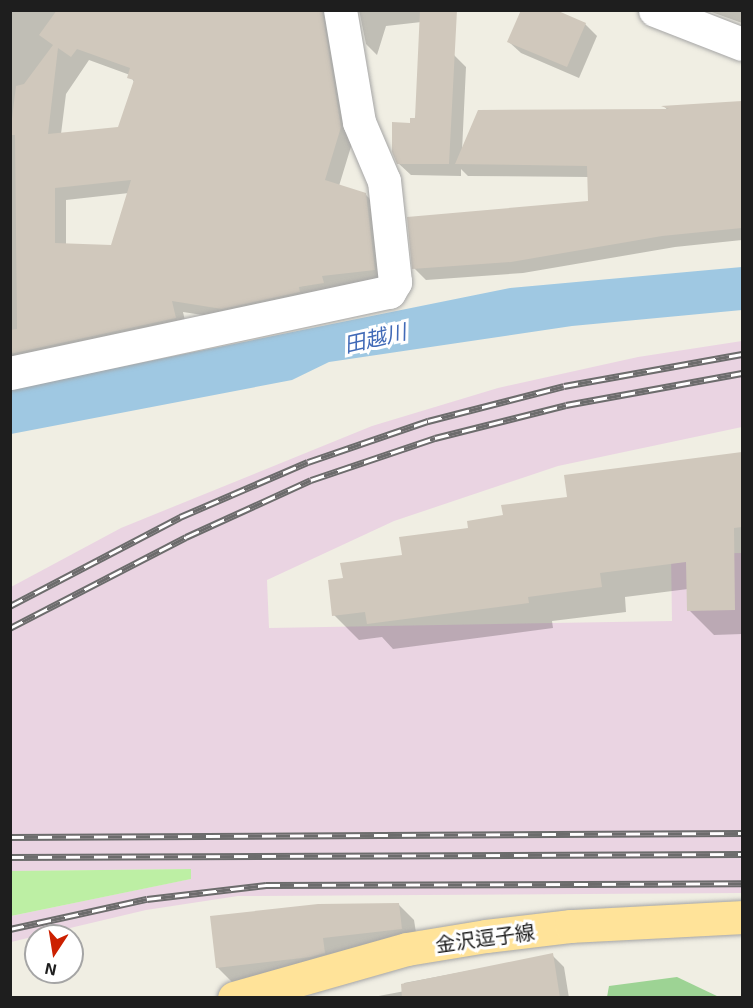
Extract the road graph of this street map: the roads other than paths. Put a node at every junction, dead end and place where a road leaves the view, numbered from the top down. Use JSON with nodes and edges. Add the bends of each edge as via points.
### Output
{"nodes":[{"id":1,"x":340,"y":10,"type":"edge"},
{"id":2,"x":655,"y":10,"type":"edge"},
{"id":3,"x":742,"y":44,"type":"edge"},
{"id":4,"x":10,"y":373,"type":"edge"},
{"id":5,"x":742,"y":917,"type":"edge"},
{"id":6,"x":234,"y":998,"type":"edge"}],
"edges":[{"from":1,"to":4,"type":"street","via":[[359,122],[384,181],[395,282],[389,292]]},
{"from":2,"to":3,"type":"street"},
{"from":5,"to":6,"type":"main road","name":"金沢逗子線","via":[[571,926],[486,936],[407,949]]}]}
